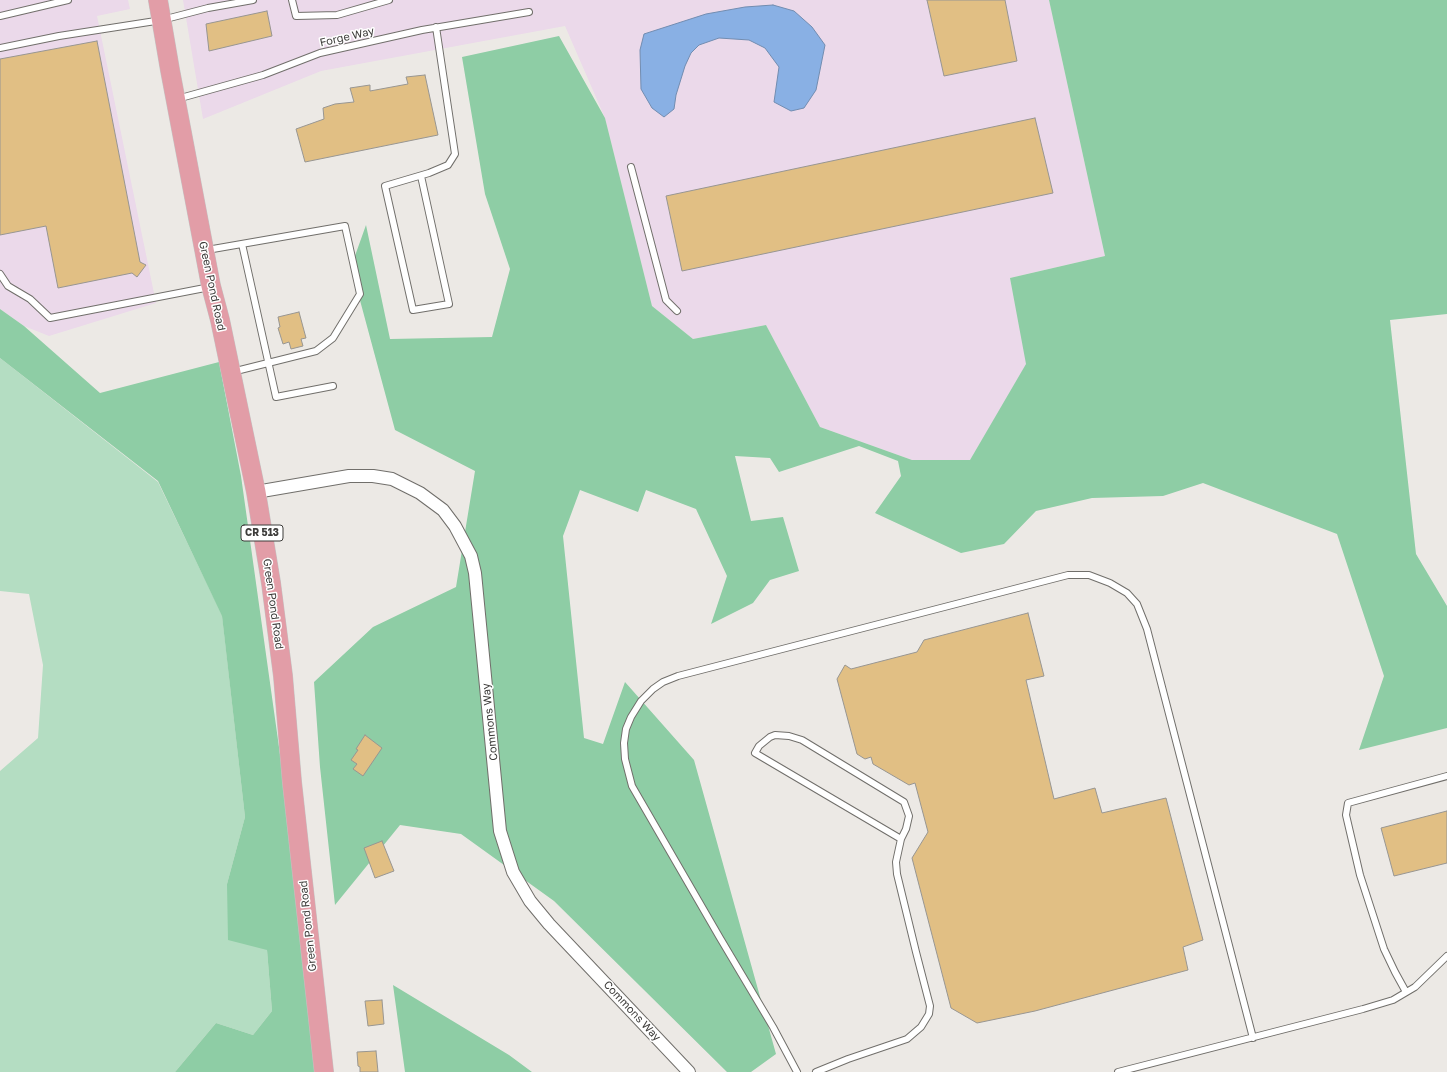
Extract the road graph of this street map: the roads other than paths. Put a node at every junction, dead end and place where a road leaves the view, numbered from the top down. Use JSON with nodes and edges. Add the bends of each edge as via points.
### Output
{"nodes":[{"id":1,"x":68,"y":0,"type":"edge"},
{"id":2,"x":158,"y":0,"type":"edge"},
{"id":3,"x":253,"y":0,"type":"edge"},
{"id":4,"x":292,"y":0,"type":"edge"},
{"id":5,"x":389,"y":0,"type":"edge"},
{"id":6,"x":528,"y":12,"type":"dead end"},
{"id":7,"x":0,"y":16,"type":"edge"},
{"id":8,"x":162,"y":20,"type":"junction"},
{"id":9,"x":436,"y":27,"type":"junction"},
{"id":10,"x":0,"y":48,"type":"edge"},
{"id":11,"x":175,"y":100,"type":"junction"},
{"id":12,"x":631,"y":167,"type":"dead end"},
{"id":13,"x":421,"y":176,"type":"junction"},
{"id":14,"x":242,"y":244,"type":"junction"},
{"id":15,"x":204,"y":250,"type":"junction"},
{"id":16,"x":0,"y":274,"type":"edge"},
{"id":17,"x":211,"y":286,"type":"junction"},
{"id":18,"x":676,"y":311,"type":"dead end"},
{"id":19,"x":268,"y":363,"type":"junction"},
{"id":20,"x":230,"y":372,"type":"junction"},
{"id":21,"x":333,"y":386,"type":"dead end"},
{"id":22,"x":256,"y":492,"type":"junction"},
{"id":23,"x":1447,"y":776,"type":"edge"},
{"id":24,"x":901,"y":839,"type":"junction"},
{"id":25,"x":1447,"y":956,"type":"edge"},
{"id":26,"x":1406,"y":992,"type":"junction"},
{"id":27,"x":1253,"y":1038,"type":"junction"},
{"id":28,"x":324,"y":1072,"type":"edge"},
{"id":29,"x":689,"y":1072,"type":"edge"},
{"id":30,"x":797,"y":1072,"type":"edge"},
{"id":31,"x":816,"y":1072,"type":"edge"},
{"id":32,"x":1118,"y":1072,"type":"edge"}],
"edges":[{"from":1,"to":7,"type":"lane"},
{"from":2,"to":8,"type":"main road","name":"Green Pond Road","number":"CR 513"},
{"from":3,"to":8,"type":"lane"},
{"from":4,"to":5,"type":"lane","via":[[296,16],[337,14]]},
{"from":6,"to":9,"type":"lane","name":"Forge Way"},
{"from":8,"to":10,"type":"lane"},
{"from":8,"to":11,"type":"main road","name":"Green Pond Road","number":"CR 513"},
{"from":9,"to":11,"type":"lane","name":"Forge Way","via":[[320,53],[263,75]]},
{"from":9,"to":13,"type":"lane","via":[[455,154],[448,165]]},
{"from":11,"to":15,"type":"main road","name":"Green Pond Road","number":"CR 513"},
{"from":12,"to":18,"type":"lane","via":[[666,300]]},
{"from":13,"to":13,"type":"lane","via":[[449,304],[414,310],[384,186]]},
{"from":14,"to":15,"type":"lane"},
{"from":14,"to":19,"type":"lane"},
{"from":14,"to":19,"type":"lane","via":[[345,226],[360,294],[333,338],[316,351]]},
{"from":15,"to":17,"type":"main road","name":"Green Pond Road","number":"CR 513"},
{"from":16,"to":17,"type":"lane","via":[[8,286],[30,299],[50,318]]},
{"from":17,"to":20,"type":"main road","name":"Green Pond Road","number":"CR 513"},
{"from":19,"to":20,"type":"lane"},
{"from":19,"to":21,"type":"lane","via":[[276,398]]},
{"from":20,"to":22,"type":"main road","name":"Green Pond Road","number":"CR 513"},
{"from":22,"to":28,"type":"main road","name":"Green Pond Road","number":"CR 513","via":[[283,676]]},
{"from":22,"to":29,"type":"street","name":"Commons Way","via":[[349,476],[373,476],[392,479],[420,493],[444,510],[471,556],[475,573],[500,831],[513,872],[530,901],[549,924]]},
{"from":23,"to":26,"type":"lane","via":[[1348,803],[1346,815],[1360,875],[1384,949]]},
{"from":24,"to":24,"type":"lane","via":[[755,753],[764,741],[775,735],[790,736],[809,744],[904,802],[909,816]]},
{"from":24,"to":31,"type":"lane","via":[[896,862],[897,874],[930,1006],[929,1014],[921,1027],[907,1038]]},
{"from":25,"to":26,"type":"lane","via":[[1416,987]]},
{"from":26,"to":27,"type":"lane","via":[[1393,1000]]},
{"from":27,"to":30,"type":"lane","via":[[1147,629],[1137,604],[1127,593],[1089,575],[1068,575],[678,676],[653,689],[641,701],[631,718],[624,743],[632,786]]},
{"from":27,"to":32,"type":"lane"}]}
